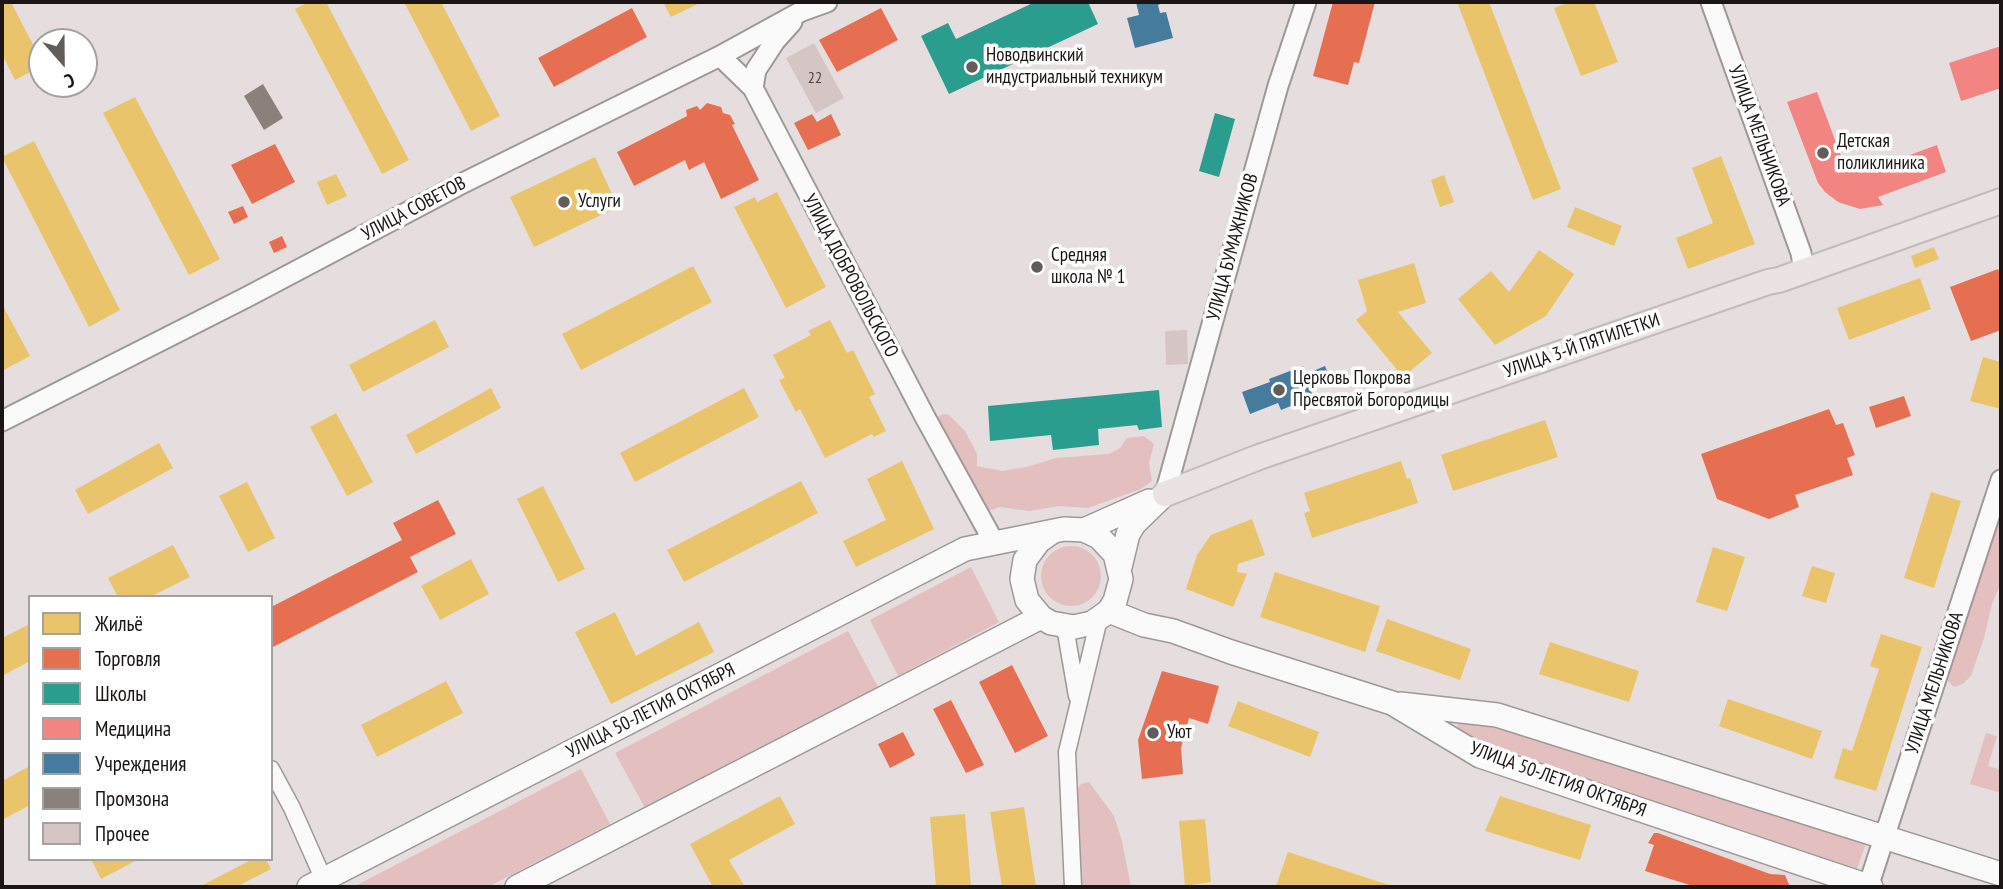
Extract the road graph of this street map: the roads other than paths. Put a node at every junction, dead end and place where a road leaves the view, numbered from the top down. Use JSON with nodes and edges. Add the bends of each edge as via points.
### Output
{"nodes":[{"id":1,"x":827,"y":2,"type":"edge"},
{"id":2,"x":1306,"y":2,"type":"edge"},
{"id":3,"x":1712,"y":2,"type":"edge"},
{"id":4,"x":799,"y":6,"type":"edge"},
{"id":5,"x":720,"y":56,"type":"junction"},
{"id":6,"x":753,"y":88,"type":"junction"},
{"id":7,"x":2000,"y":205,"type":"edge"},
{"id":8,"x":1804,"y":270,"type":"junction"},
{"id":9,"x":2,"y":421,"type":"edge"},
{"id":10,"x":2001,"y":480,"type":"edge"},
{"id":11,"x":1165,"y":494,"type":"junction"},
{"id":12,"x":1084,"y":530,"type":"junction"},
{"id":13,"x":1052,"y":532,"type":"junction"},
{"id":14,"x":995,"y":544,"type":"junction"},
{"id":15,"x":1024,"y":592,"type":"junction"},
{"id":16,"x":1112,"y":597,"type":"junction"},
{"id":17,"x":1041,"y":617,"type":"junction"},
{"id":18,"x":1065,"y":627,"type":"junction"},
{"id":19,"x":1392,"y":703,"type":"junction"},
{"id":20,"x":1079,"y":705,"type":"junction"},
{"id":21,"x":273,"y":773,"type":"edge"},
{"id":22,"x":1885,"y":837,"type":"junction"},
{"id":23,"x":2001,"y":874,"type":"edge"},
{"id":24,"x":320,"y":885,"type":"edge"},
{"id":25,"x":517,"y":887,"type":"edge"},
{"id":26,"x":1073,"y":887,"type":"edge"},
{"id":27,"x":1870,"y":887,"type":"edge"}],
"edges":[{"from":1,"to":4,"type":"street","name":"УЛИЦА СОВЕТОВ"},
{"from":2,"to":11,"type":"street","name":"УЛИЦА БУМАЖНИКОВ","via":[[1278,86]]},
{"from":3,"to":8,"type":"street","name":"УЛИЦА МЕЛЬНИКОВА"},
{"from":4,"to":5,"type":"street","name":"УЛИЦА СОВЕТОВ"},
{"from":4,"to":6,"type":"street","via":[[756,71]]},
{"from":5,"to":6,"type":"street","name":"УЛИЦА ДОБРОВОЛЬСКОГО"},
{"from":5,"to":9,"type":"street","name":"УЛИЦА СОВЕТОВ"},
{"from":6,"to":14,"type":"street","name":"УЛИЦА ДОБРОВОЛЬСКОГО"},
{"from":7,"to":8,"type":"main road","name":"УЛИЦА 3-Й ПЯТИЛЕТКИ"},
{"from":8,"to":11,"type":"main road","name":"УЛИЦА 3-Й ПЯТИЛЕТКИ","via":[[1259,457]]},
{"from":10,"to":22,"type":"street","name":"УЛИЦА МЕЛЬНИКОВА"},
{"from":11,"to":12,"type":"main road"},
{"from":11,"to":16,"type":"main road","via":[[1128,534]]},
{"from":12,"to":13,"type":"main road"},
{"from":12,"to":16,"type":"main road","via":[[1107,543],[1115,554]]},
{"from":13,"to":14,"type":"main road","name":"УЛИЦА 50-ЛЕТИЯ ОКТЯБРЯ"},
{"from":13,"to":15,"type":"main road","via":[[1025,560]]},
{"from":14,"to":15,"type":"main road"},
{"from":14,"to":24,"type":"main road","name":"УЛИЦА 50-ЛЕТИЯ ОКТЯБРЯ","via":[[965,549]]},
{"from":15,"to":17,"type":"main road"},
{"from":16,"to":18,"type":"main road","via":[[1084,626]]},
{"from":16,"to":19,"type":"main road","name":"УЛИЦА 50-ЛЕТИЯ ОКТЯБРЯ","via":[[1144,625]]},
{"from":16,"to":20,"type":"street"},
{"from":17,"to":18,"type":"main road"},
{"from":17,"to":25,"type":"main road"},
{"from":18,"to":20,"type":"street"},
{"from":19,"to":22,"type":"main road","via":[[1497,715]]},
{"from":19,"to":27,"type":"main road","name":"УЛИЦА 50-ЛЕТИЯ ОКТЯБРЯ","via":[[1480,756]]},
{"from":20,"to":26,"type":"street","via":[[1067,752]]},
{"from":21,"to":24,"type":"street","via":[[292,808]]},
{"from":22,"to":23,"type":"main road"},
{"from":22,"to":27,"type":"street","name":"УЛИЦА МЕЛЬНИКОВА"}]}
